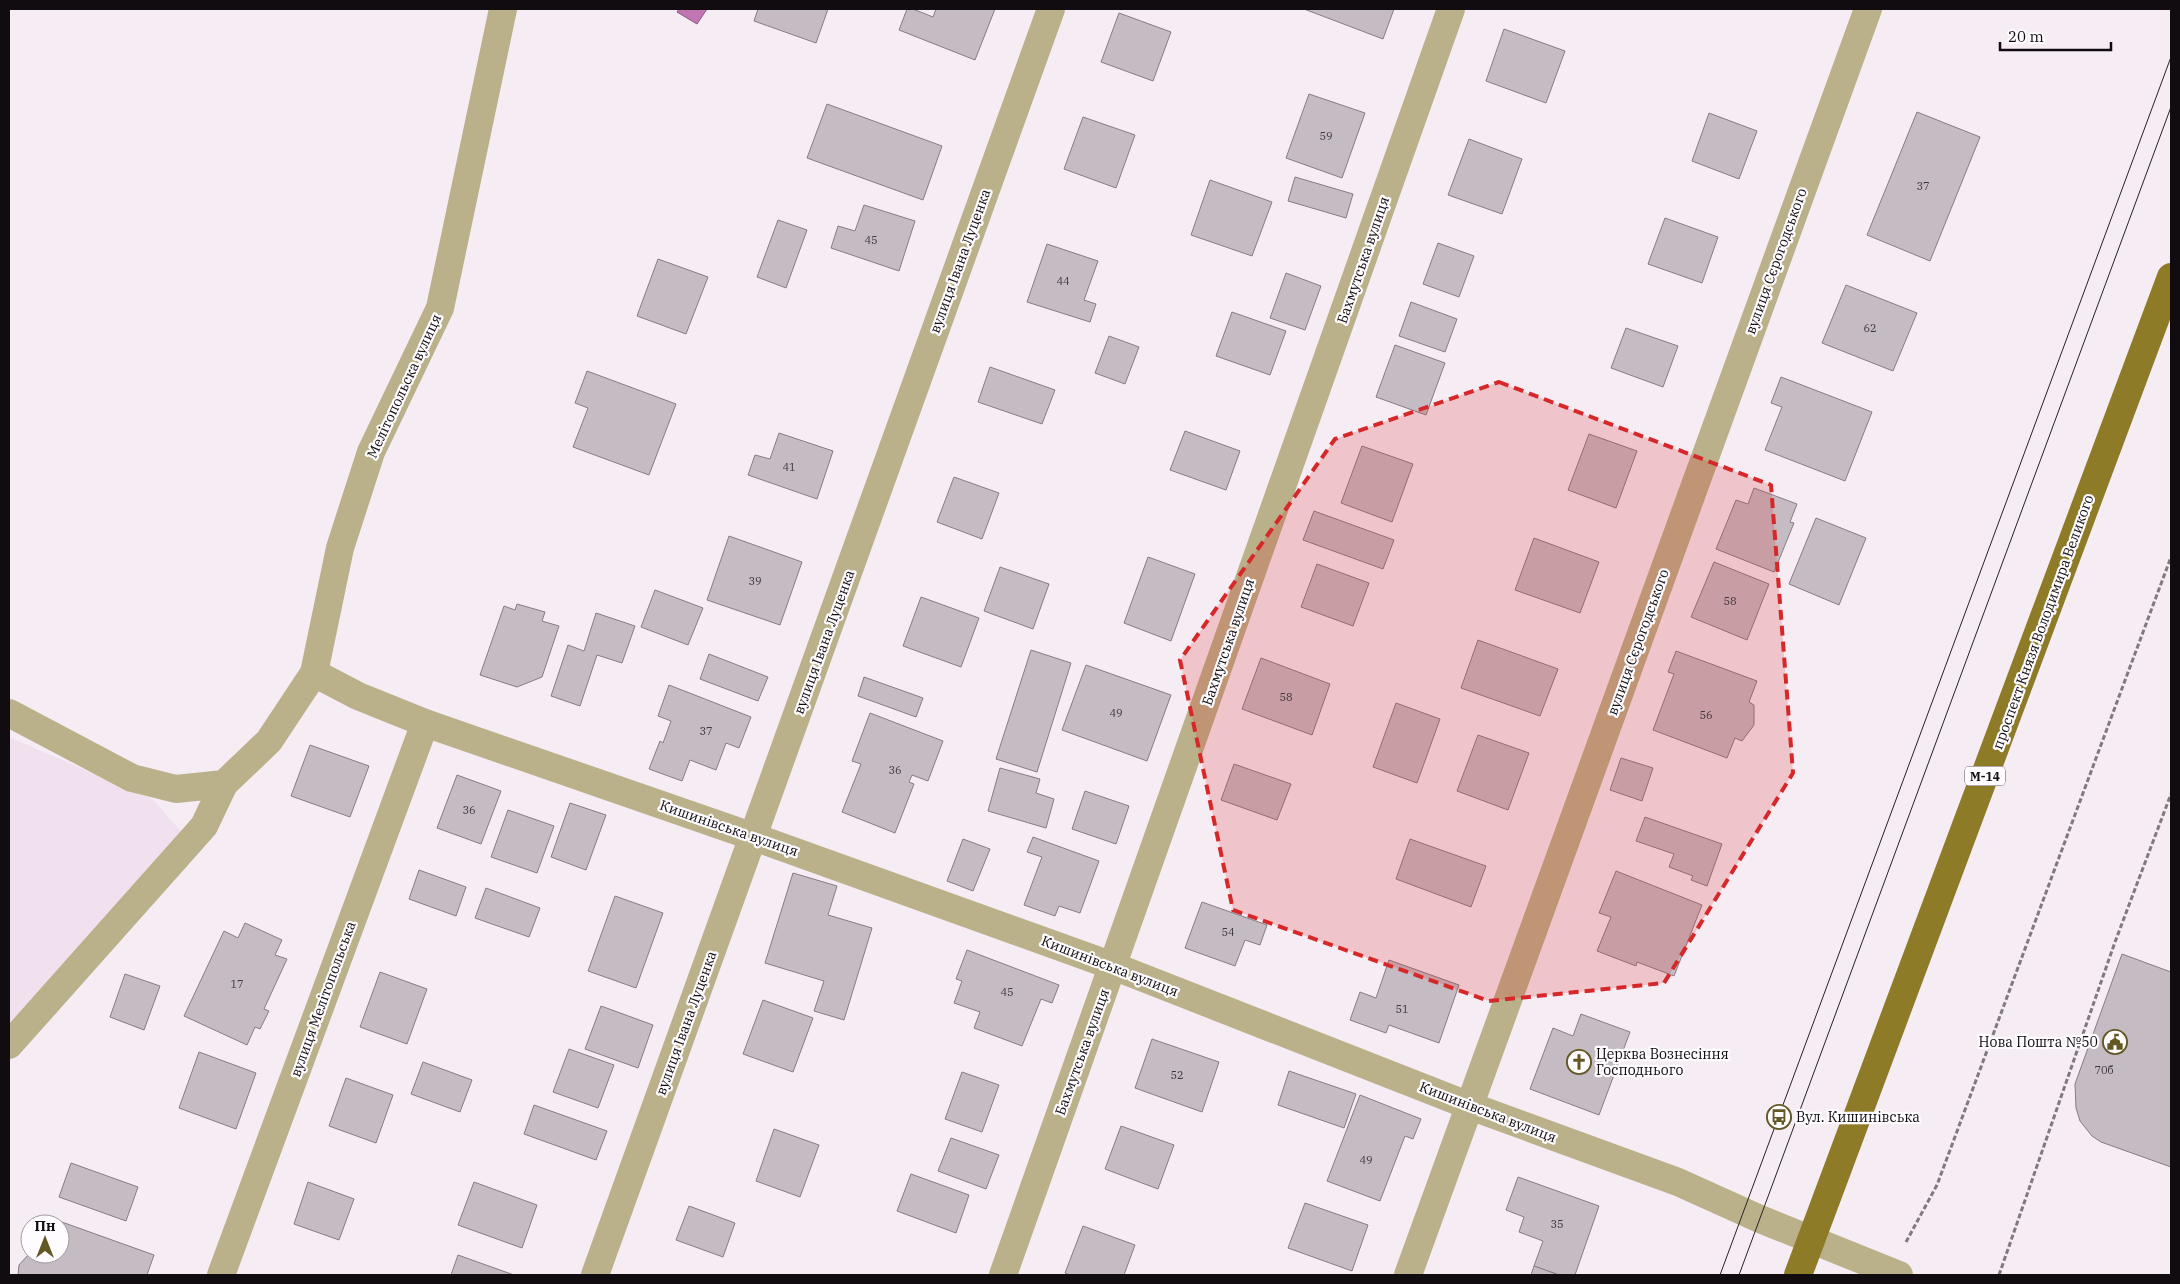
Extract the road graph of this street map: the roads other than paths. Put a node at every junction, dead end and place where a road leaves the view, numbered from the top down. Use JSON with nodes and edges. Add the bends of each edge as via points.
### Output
{"nodes":[{"id":1,"x":503,"y":9,"type":"edge"},
{"id":2,"x":1051,"y":9,"type":"edge"},
{"id":3,"x":1451,"y":9,"type":"edge"},
{"id":4,"x":1868,"y":9,"type":"edge"},
{"id":5,"x":2171,"y":277,"type":"edge"},
{"id":6,"x":314,"y":672,"type":"junction"},
{"id":7,"x":9,"y":713,"type":"edge"},
{"id":8,"x":425,"y":723,"type":"junction"},
{"id":9,"x":224,"y":784,"type":"junction"},
{"id":10,"x":754,"y":837,"type":"junction"},
{"id":11,"x":1113,"y":966,"type":"junction"},
{"id":12,"x":9,"y":1045,"type":"edge"},
{"id":13,"x":1470,"y":1106,"type":"junction"},
{"id":14,"x":1811,"y":1240,"type":"junction"},
{"id":15,"x":1894,"y":1273,"type":"edge"},
{"id":16,"x":221,"y":1275,"type":"edge"},
{"id":17,"x":595,"y":1275,"type":"edge"},
{"id":18,"x":1003,"y":1275,"type":"edge"},
{"id":19,"x":1408,"y":1275,"type":"edge"},
{"id":20,"x":1798,"y":1275,"type":"edge"}],
"edges":[{"from":1,"to":6,"type":"street","name":"Мелітопольска вулиця","via":[[440,308],[371,452],[340,548]]},
{"from":2,"to":10,"type":"street","name":"вулиця Івана Луценка"},
{"from":3,"to":11,"type":"street","name":"Бахмутська вулиця"},
{"from":4,"to":13,"type":"street","name":"вулиця Сєрогодського"},
{"from":5,"to":14,"type":"main road","name":"проспект Князя Володимира Великого","number":"М-14"},
{"from":6,"to":8,"type":"street","name":"Кишинівська вулиця","via":[[358,696]]},
{"from":6,"to":9,"type":"street","via":[[269,741]]},
{"from":7,"to":9,"type":"street","via":[[132,778],[176,789]]},
{"from":8,"to":10,"type":"street","name":"Кишинівська вулиця"},
{"from":8,"to":16,"type":"street","name":"вулиця Мелітопольська"},
{"from":9,"to":12,"type":"street","via":[[204,826]]},
{"from":10,"to":11,"type":"street","name":"Кишинівська вулиця"},
{"from":10,"to":17,"type":"street","name":"вулиця Івана Луценка"},
{"from":11,"to":13,"type":"street","name":"Кишинівська вулиця"},
{"from":11,"to":18,"type":"street","name":"Бахмутська вулиця"},
{"from":13,"to":14,"type":"street","name":"Кишинівська вулиця","via":[[1678,1182]]},
{"from":13,"to":19,"type":"street","name":"вулиця Сєрогодського"},
{"from":14,"to":15,"type":"street","name":"Кишинівська вулиця"},
{"from":14,"to":20,"type":"main road","name":"проспект Князя Володимира Великого","number":"М-14"}]}
